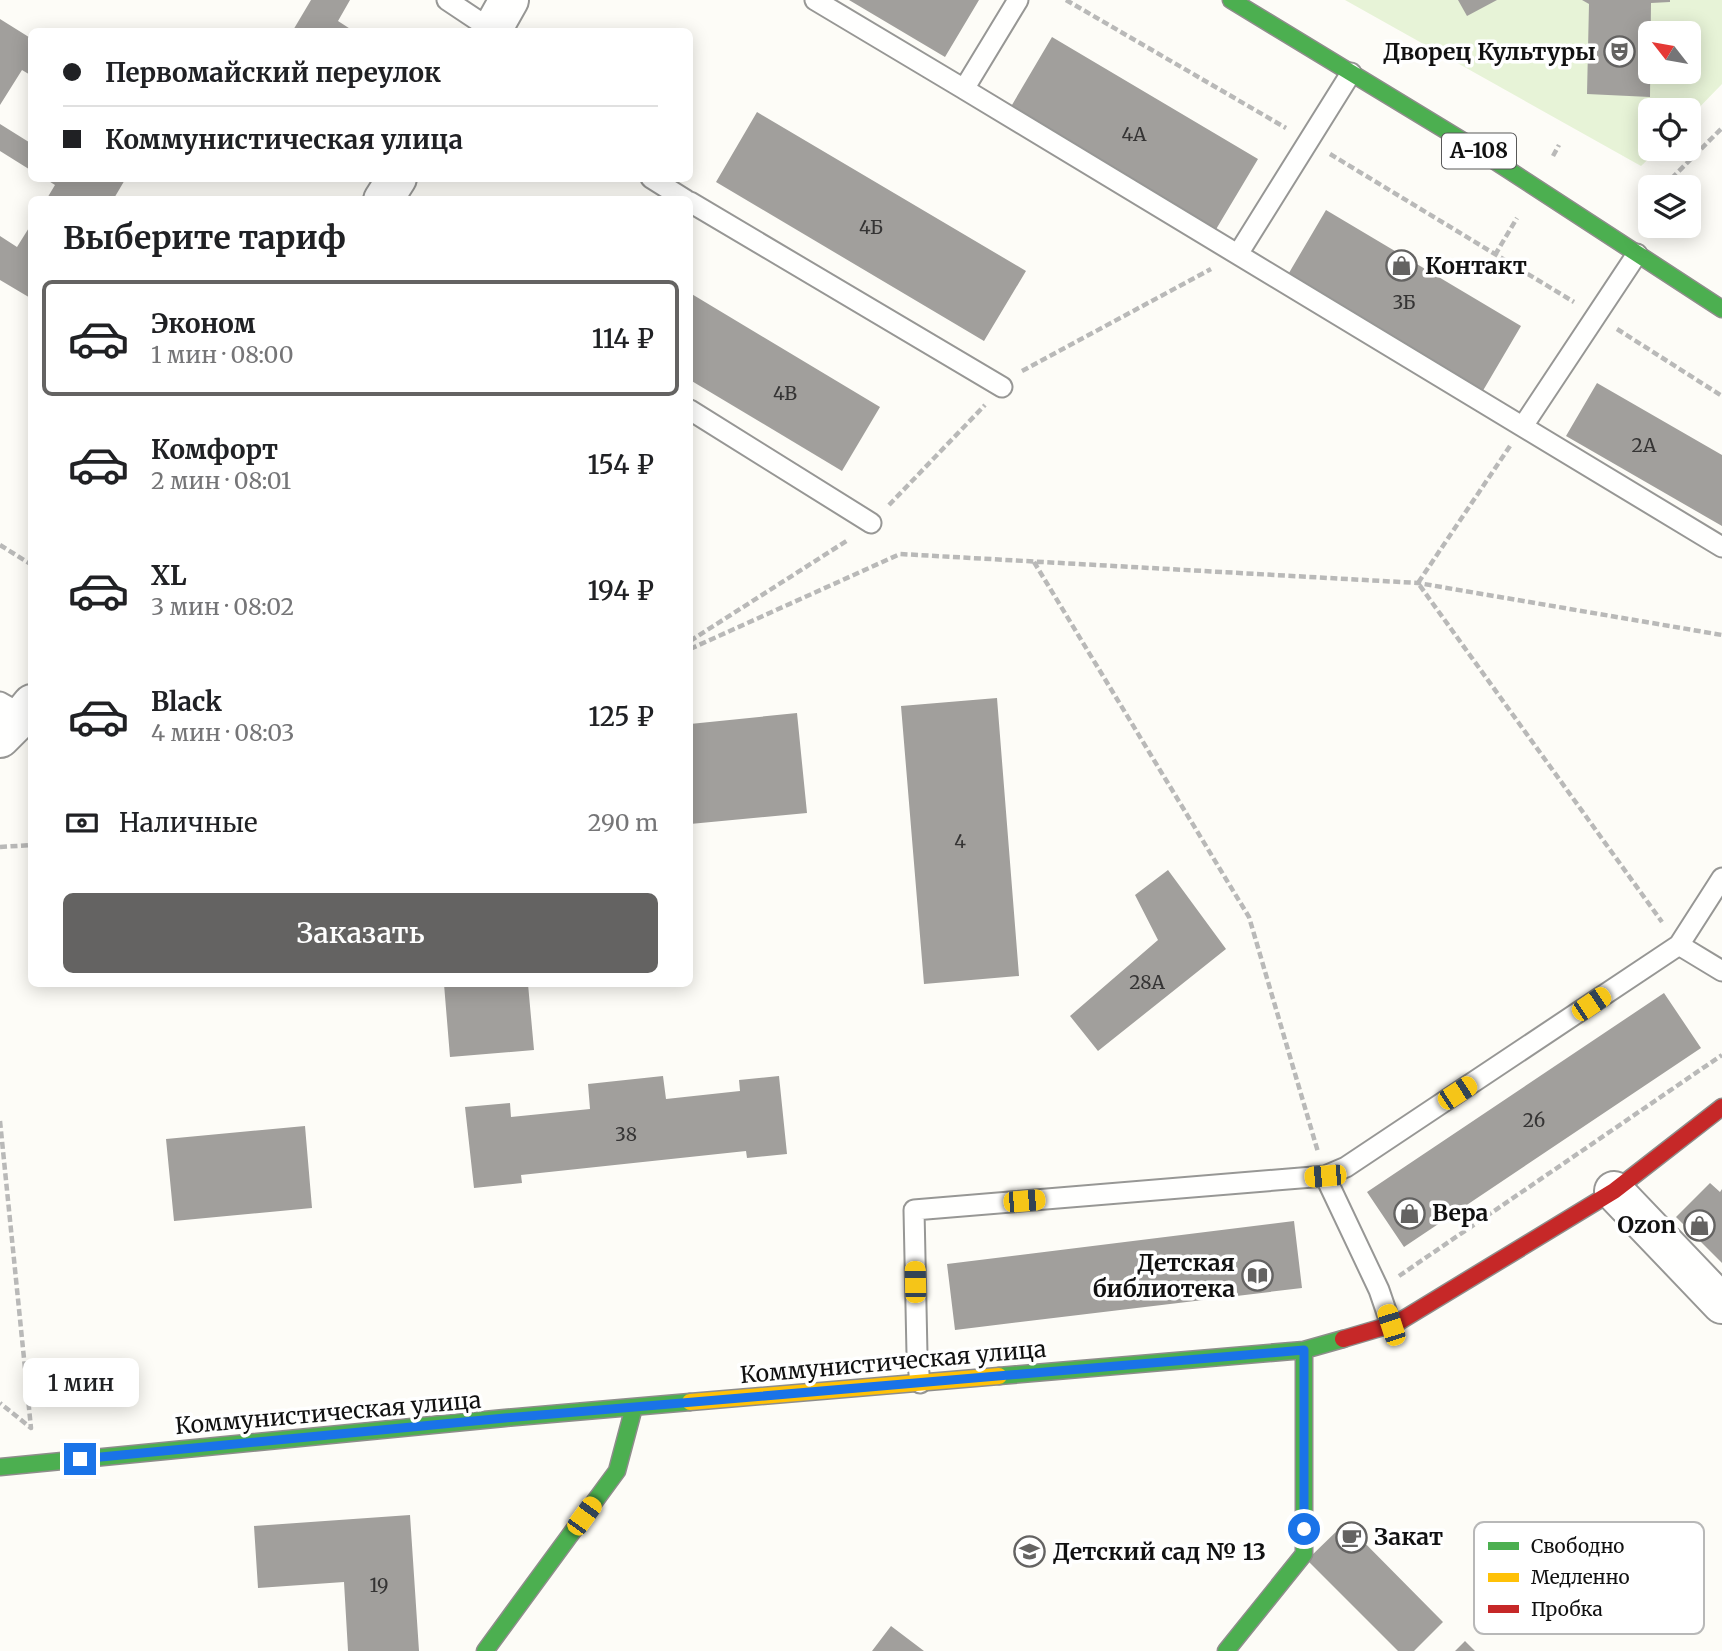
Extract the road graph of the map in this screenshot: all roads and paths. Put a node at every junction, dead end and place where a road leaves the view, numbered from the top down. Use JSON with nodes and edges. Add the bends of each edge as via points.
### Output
{"nodes":[{"id":1,"x":447,"y":0,"type":"edge"},
{"id":2,"x":815,"y":0,"type":"edge"},
{"id":3,"x":1018,"y":0,"type":"edge"},
{"id":4,"x":1066,"y":0,"type":"edge"},
{"id":5,"x":1231,"y":0,"type":"edge"},
{"id":6,"x":497,"y":21,"type":"edge"},
{"id":7,"x":1351,"y":73,"type":"junction"},
{"id":8,"x":964,"y":89,"type":"junction"},
{"id":9,"x":1722,"y":128,"type":"edge"},
{"id":10,"x":1309,"y":141,"type":"junction"},
{"id":11,"x":1675,"y":175,"type":"edge"},
{"id":12,"x":657,"y":182,"type":"edge"},
{"id":13,"x":680,"y":196,"type":"edge"},
{"id":14,"x":693,"y":204,"type":"edge"},
{"id":15,"x":1238,"y":254,"type":"junction"},
{"id":16,"x":1637,"y":254,"type":"junction"},
{"id":17,"x":1722,"y":309,"type":"edge"},
{"id":18,"x":1596,"y":316,"type":"junction"},
{"id":19,"x":1002,"y":387,"type":"junction"},
{"id":20,"x":1722,"y":396,"type":"edge"},
{"id":21,"x":693,"y":412,"type":"edge"},
{"id":22,"x":1523,"y":426,"type":"junction"},
{"id":23,"x":872,"y":523,"type":"junction"},
{"id":24,"x":0,"y":545,"type":"edge"},
{"id":25,"x":1722,"y":547,"type":"edge"},
{"id":26,"x":28,"y":562,"type":"edge"},
{"id":27,"x":1033,"y":562,"type":"junction"},
{"id":28,"x":1418,"y":583,"type":"junction"},
{"id":29,"x":1722,"y":635,"type":"edge"},
{"id":30,"x":693,"y":639,"type":"edge"},
{"id":31,"x":693,"y":648,"type":"edge"},
{"id":32,"x":28,"y":845,"type":"edge"},
{"id":33,"x":0,"y":847,"type":"edge"},
{"id":34,"x":1722,"y":878,"type":"edge"},
{"id":35,"x":1679,"y":945,"type":"junction"},
{"id":36,"x":1722,"y":971,"type":"edge"},
{"id":37,"x":1722,"y":1055,"type":"edge"},
{"id":38,"x":1722,"y":1107,"type":"edge"},
{"id":39,"x":0,"y":1121,"type":"edge"},
{"id":40,"x":1325,"y":1176,"type":"junction"},
{"id":41,"x":1614,"y":1191,"type":"junction"},
{"id":42,"x":1379,"y":1290,"type":"junction"},
{"id":43,"x":1722,"y":1304,"type":"edge"},
{"id":44,"x":1391,"y":1325,"type":"junction"},
{"id":45,"x":1304,"y":1350,"type":"junction"},
{"id":46,"x":920,"y":1383,"type":"junction"},
{"id":47,"x":0,"y":1403,"type":"edge"},
{"id":48,"x":634,"y":1407,"type":"junction"},
{"id":49,"x":0,"y":1467,"type":"edge"},
{"id":50,"x":485,"y":1651,"type":"edge"},
{"id":51,"x":1226,"y":1651,"type":"edge"}],
"edges":[{"from":1,"to":6,"type":"lane"},
{"from":2,"to":8,"type":"lane"},
{"from":3,"to":8,"type":"lane"},
{"from":4,"to":10,"type":"path"},
{"from":5,"to":7,"type":"main road","number":"А-108"},
{"from":7,"to":10,"type":"lane"},
{"from":7,"to":16,"type":"main road","number":"А-108"},
{"from":8,"to":15,"type":"lane"},
{"from":9,"to":11,"type":"path"},
{"from":10,"to":15,"type":"lane"},
{"from":10,"to":18,"type":"path"},
{"from":12,"to":13,"type":"lane"},
{"from":14,"to":19,"type":"lane"},
{"from":15,"to":19,"type":"path","via":[[1013,376]]},
{"from":15,"to":22,"type":"lane"},
{"from":16,"to":17,"type":"main road","number":"А-108"},
{"from":16,"to":18,"type":"lane"},
{"from":18,"to":20,"type":"path"},
{"from":18,"to":22,"type":"lane"},
{"from":19,"to":23,"type":"path"},
{"from":21,"to":23,"type":"lane"},
{"from":22,"to":25,"type":"lane"},
{"from":22,"to":28,"type":"path"},
{"from":23,"to":30,"type":"path"},
{"from":24,"to":26,"type":"path"},
{"from":27,"to":28,"type":"path"},
{"from":27,"to":31,"type":"path","via":[[900,554]]},
{"from":27,"to":40,"type":"path","via":[[1249,917]]},
{"from":28,"to":29,"type":"path"},
{"from":28,"to":35,"type":"path"},
{"from":32,"to":33,"type":"path"},
{"from":34,"to":35,"type":"lane"},
{"from":35,"to":36,"type":"lane"},
{"from":35,"to":40,"type":"lane","via":[[1346,1167]]},
{"from":37,"to":42,"type":"path"},
{"from":38,"to":41,"type":"main road","name":"Коммунистическая улица"},
{"from":39,"to":47,"type":"path","via":[[31,1428]]},
{"from":40,"to":42,"type":"lane"},
{"from":40,"to":46,"type":"lane","via":[[914,1209]]},
{"from":41,"to":43,"type":"street"},
{"from":41,"to":44,"type":"main road","name":"Коммунистическая улица"},
{"from":42,"to":44,"type":"lane"},
{"from":44,"to":45,"type":"main road","name":"Коммунистическая улица"},
{"from":45,"to":46,"type":"main road","name":"Коммунистическая улица"},
{"from":45,"to":51,"type":"main road","via":[[1304,1554]]},
{"from":46,"to":48,"type":"main road","name":"Коммунистическая улица"},
{"from":48,"to":49,"type":"main road","name":"Коммунистическая улица"},
{"from":48,"to":50,"type":"main road","via":[[617,1471]]}]}
